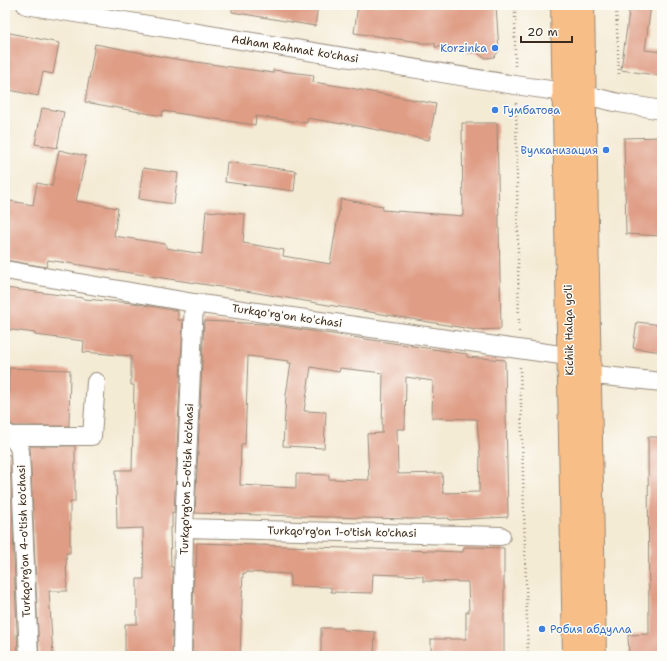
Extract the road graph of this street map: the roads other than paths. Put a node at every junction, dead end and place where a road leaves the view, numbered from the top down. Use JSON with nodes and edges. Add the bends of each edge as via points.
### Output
{"nodes":[{"id":1,"x":26,"y":5,"type":"edge"},
{"id":2,"x":562,"y":5,"type":"edge"},
{"id":3,"x":583,"y":5,"type":"edge"},
{"id":4,"x":575,"y":93,"type":"junction"},
{"id":5,"x":662,"y":110,"type":"edge"},
{"id":6,"x":5,"y":270,"type":"edge"},
{"id":7,"x":194,"y":303,"type":"junction"},
{"id":8,"x":579,"y":365,"type":"junction"},
{"id":9,"x":96,"y":382,"type":"dead end"},
{"id":10,"x":662,"y":382,"type":"edge"},
{"id":11,"x":8,"y":434,"type":"edge"},
{"id":12,"x":184,"y":528,"type":"junction"},
{"id":13,"x":501,"y":536,"type":"dead end"},
{"id":14,"x":29,"y":656,"type":"edge"},
{"id":15,"x":182,"y":656,"type":"edge"},
{"id":16,"x":574,"y":656,"type":"edge"},
{"id":17,"x":595,"y":656,"type":"edge"}],
"edges":[{"from":1,"to":4,"type":"street","name":"Adham Rahmat ko'chasi"},
{"from":2,"to":4,"type":"highway","name":"Kichik Halqa yo'li"},
{"from":3,"to":4,"type":"highway","name":"Kichik Halqa yo'li"},
{"from":4,"to":5,"type":"street","name":"Adham Rahmat ko'chasi"},
{"from":4,"to":8,"type":"highway","name":"Kichik Halqa yo'li"},
{"from":6,"to":7,"type":"street","name":"Turkqoʻrgʻon koʻchasi"},
{"from":7,"to":8,"type":"street","name":"Turkqoʻrgʻon koʻchasi","via":[[519,349]]},
{"from":7,"to":12,"type":"street","name":"Turkqo'rg'on 5-o'tish ko'chasi"},
{"from":8,"to":10,"type":"street","name":"Turkqoʻrgʻon koʻchasi"},
{"from":8,"to":16,"type":"highway","name":"Kichik Halqa yo'li"},
{"from":8,"to":17,"type":"highway","name":"Kichik Halqa yo'li"},
{"from":9,"to":11,"type":"street","via":[[92,436]]},
{"from":11,"to":14,"type":"street","name":"Turkqo'rg'on 4-o'tish ko'chasi","via":[[20,447]]},
{"from":12,"to":13,"type":"street","name":"Turkqo'rg'on 1-o'tish ko'chasi"},
{"from":12,"to":15,"type":"street","name":"Turkqo'rg'on 5-o'tish ko'chasi"}]}
